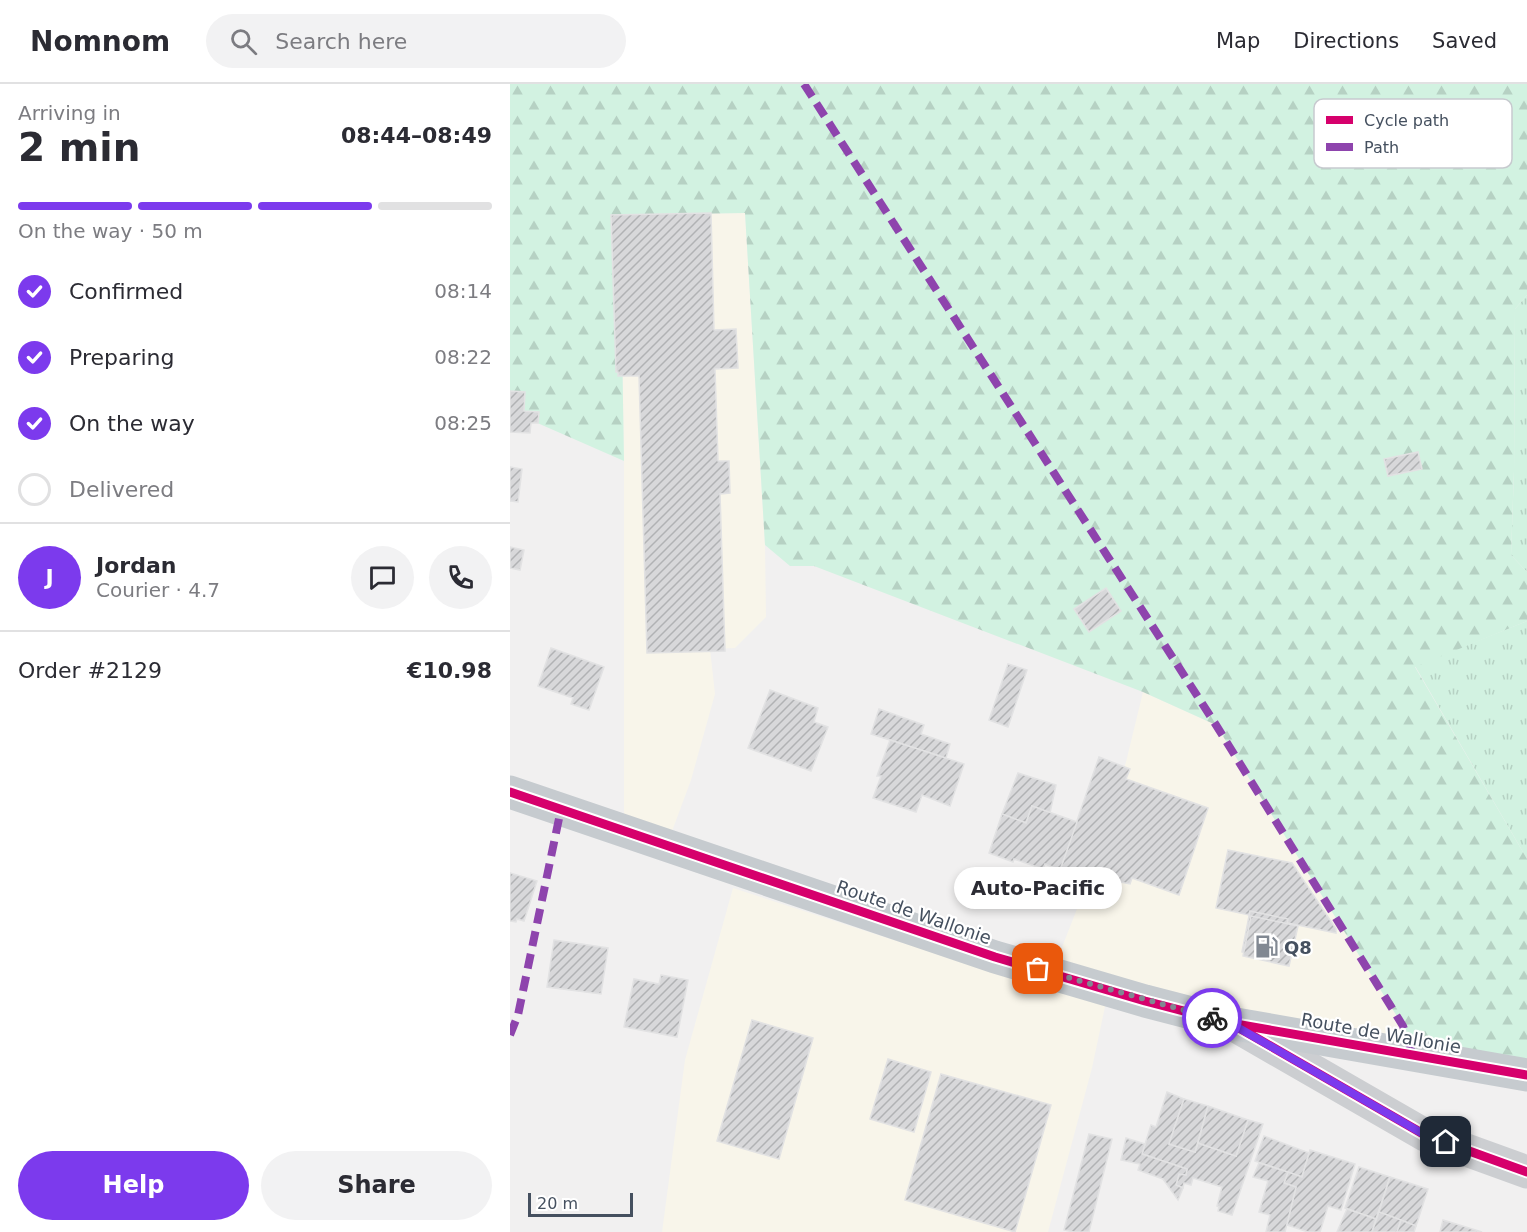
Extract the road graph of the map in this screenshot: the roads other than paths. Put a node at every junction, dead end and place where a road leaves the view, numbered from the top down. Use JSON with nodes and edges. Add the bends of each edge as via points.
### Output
{"nodes":[{"id":1,"x":510,"y":792,"type":"edge"},
{"id":2,"x":1230,"y":1023,"type":"junction"},
{"id":3,"x":1527,"y":1075,"type":"edge"},
{"id":4,"x":1527,"y":1172,"type":"edge"}],
"edges":[{"from":1,"to":2,"type":"main road","name":"Route de Wallonie","via":[[995,957]]},
{"from":2,"to":3,"type":"main road","name":"Route de Wallonie"},
{"from":2,"to":4,"type":"street","via":[[1425,1135]]}]}
